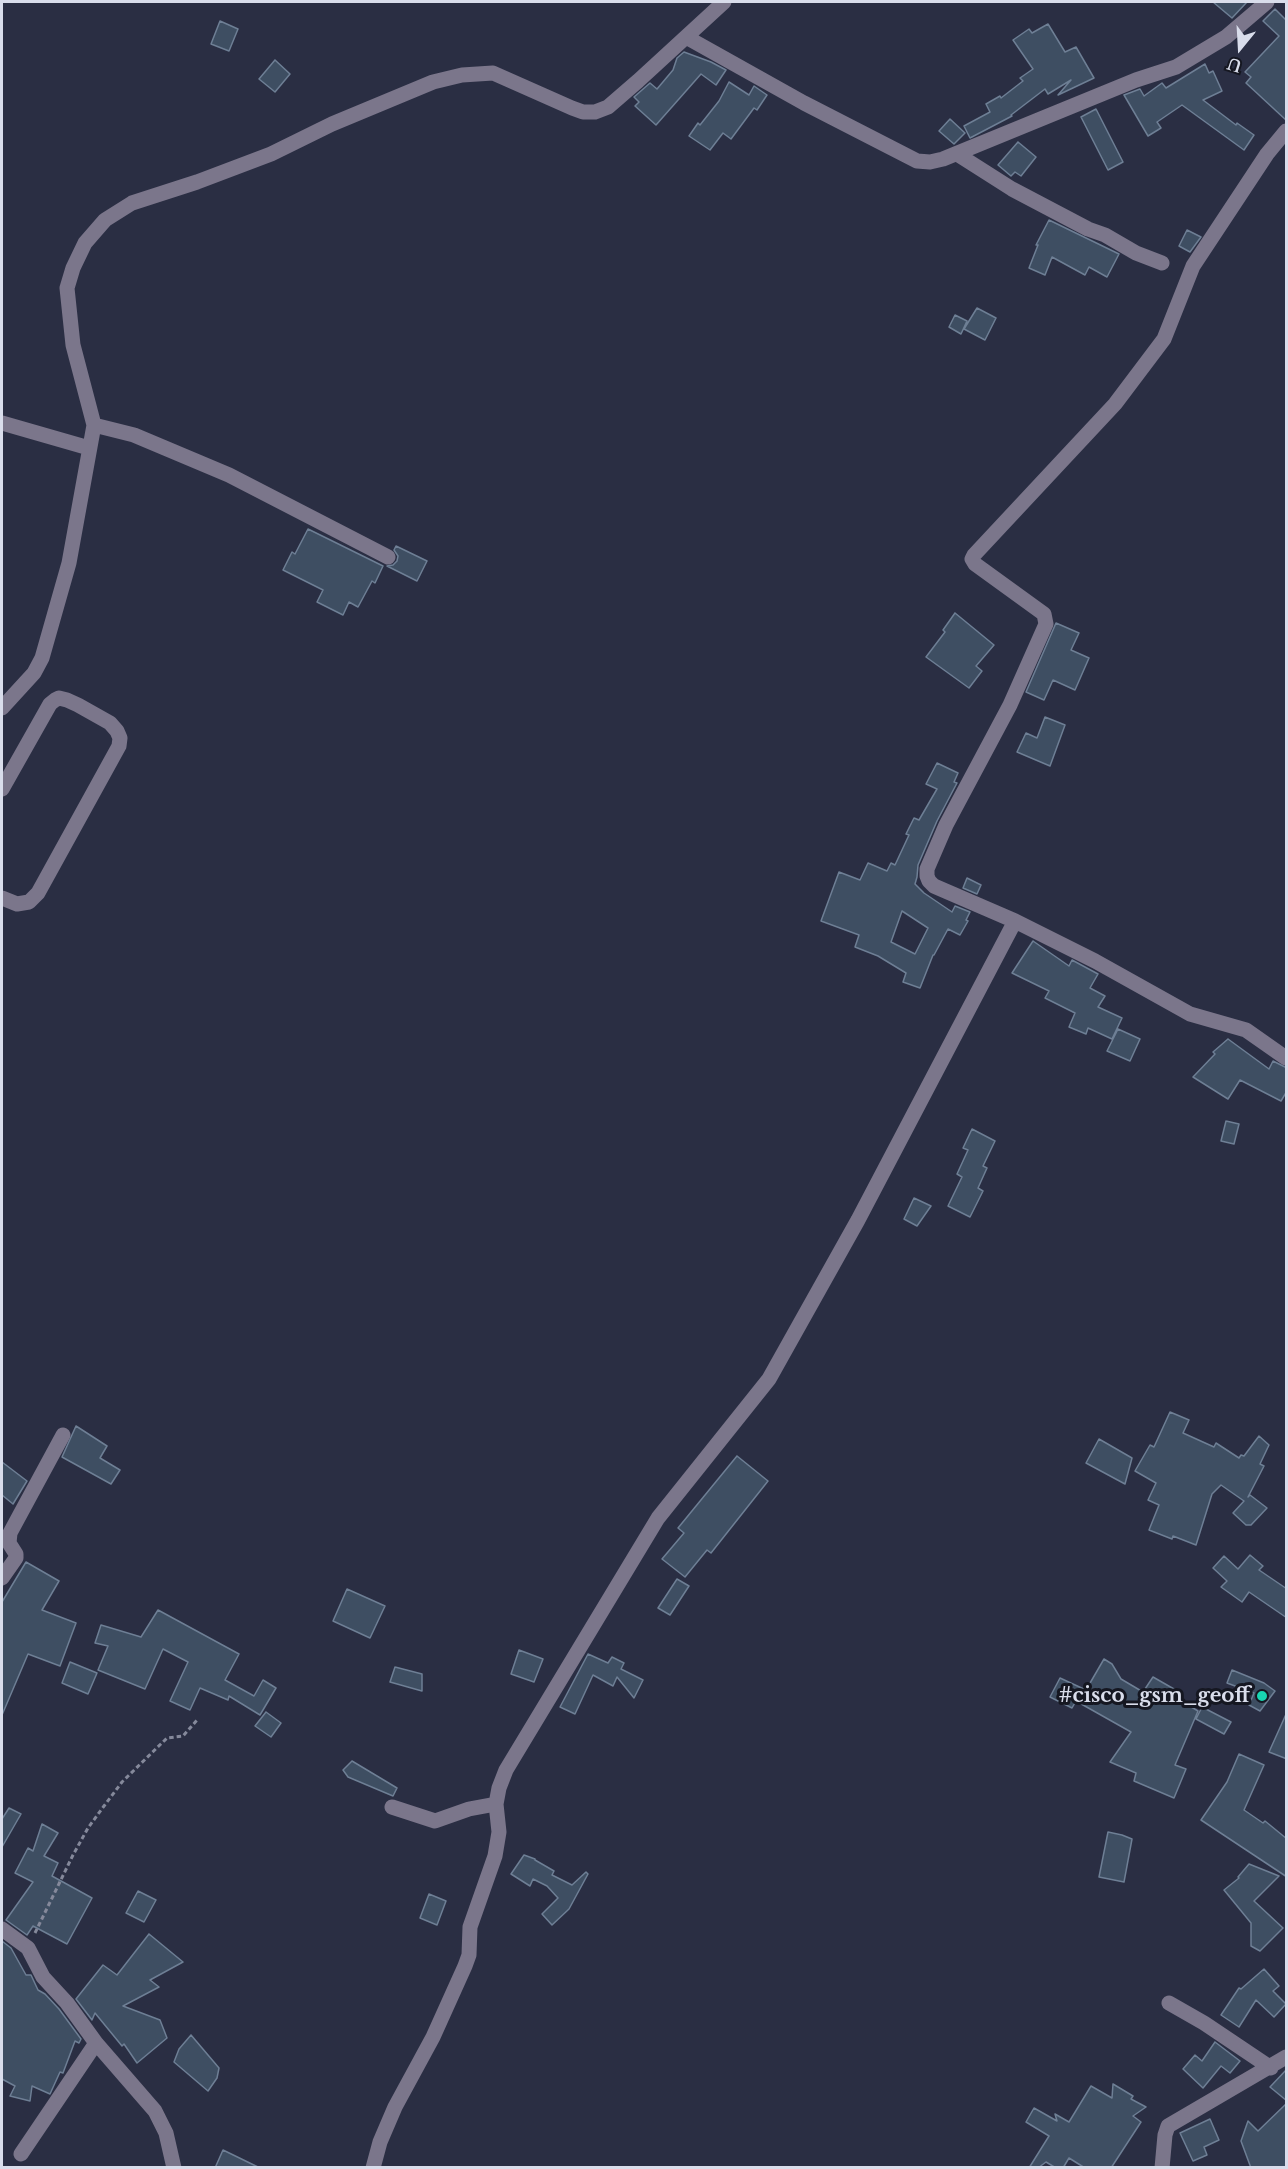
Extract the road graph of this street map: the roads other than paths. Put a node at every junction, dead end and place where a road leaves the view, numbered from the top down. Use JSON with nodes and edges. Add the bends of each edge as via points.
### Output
{"nodes":[{"id":1,"x":724,"y":2,"type":"edge"},
{"id":2,"x":1267,"y":2,"type":"edge"},
{"id":3,"x":686,"y":37,"type":"junction"},
{"id":4,"x":1287,"y":131,"type":"edge"},
{"id":5,"x":957,"y":154,"type":"junction"},
{"id":6,"x":1161,"y":263,"type":"dead end"},
{"id":7,"x":2,"y":423,"type":"edge"},
{"id":8,"x":94,"y":425,"type":"junction"},
{"id":9,"x":89,"y":448,"type":"junction"},
{"id":10,"x":388,"y":557,"type":"dead end"},
{"id":11,"x":2,"y":708,"type":"edge"},
{"id":12,"x":7,"y":765,"type":"edge"},
{"id":13,"x":2,"y":789,"type":"edge"},
{"id":14,"x":2,"y":898,"type":"edge"},
{"id":15,"x":1015,"y":921,"type":"junction"},
{"id":16,"x":1287,"y":1058,"type":"edge"},
{"id":17,"x":63,"y":1435,"type":"dead end"},
{"id":18,"x":2,"y":1578,"type":"edge"},
{"id":19,"x":496,"y":1804,"type":"junction"},
{"id":20,"x":392,"y":1806,"type":"dead end"},
{"id":21,"x":2,"y":1929,"type":"edge"},
{"id":22,"x":1169,"y":2003,"type":"dead end"},
{"id":23,"x":96,"y":2043,"type":"junction"},
{"id":24,"x":1287,"y":2057,"type":"edge"},
{"id":25,"x":1271,"y":2068,"type":"junction"},
{"id":26,"x":21,"y":2154,"type":"dead end"},
{"id":27,"x":174,"y":2168,"type":"edge"},
{"id":28,"x":373,"y":2168,"type":"edge"},
{"id":29,"x":1162,"y":2168,"type":"edge"}],
"edges":[{"from":1,"to":3,"type":"street"},
{"from":2,"to":5,"type":"street","via":[[1226,37],[1176,67]]},
{"from":3,"to":5,"type":"street","via":[[917,161]]},
{"from":3,"to":8,"type":"street","via":[[608,107],[595,112],[572,108],[493,74],[462,75],[433,82],[271,154],[132,202],[105,220],[85,243],[67,288],[73,345]]},
{"from":4,"to":15,"type":"street","via":[[1267,154],[1193,266],[1164,339],[1115,404],[972,559],[1044,614],[1046,624],[1010,705],[946,825],[927,876],[934,886]]},
{"from":5,"to":6,"type":"street","via":[[1012,189]]},
{"from":7,"to":9,"type":"street"},
{"from":8,"to":9,"type":"street"},
{"from":8,"to":10,"type":"street","via":[[134,435],[229,475]]},
{"from":9,"to":11,"type":"street","via":[[69,562],[42,658],[34,673]]},
{"from":12,"to":13,"type":"street"},
{"from":12,"to":14,"type":"street","via":[[50,704],[59,698],[110,723],[120,738],[38,893],[29,902],[17,904]]},
{"from":15,"to":16,"type":"street","via":[[1190,1014],[1246,1030]]},
{"from":15,"to":19,"type":"street","via":[[858,1220],[769,1379],[658,1518],[506,1770]]},
{"from":17,"to":18,"type":"street","via":[[10,1533],[9,1543],[16,1558]]},
{"from":19,"to":20,"type":"street","via":[[435,1821]]},
{"from":19,"to":28,"type":"street","via":[[496,1849],[470,1927],[469,1955],[433,2037],[395,2107]]},
{"from":21,"to":23,"type":"street","via":[[28,1948],[42,1977]]},
{"from":22,"to":25,"type":"street"},
{"from":23,"to":26,"type":"street"},
{"from":23,"to":27,"type":"street","via":[[155,2111],[166,2133]]},
{"from":24,"to":25,"type":"street"},
{"from":25,"to":29,"type":"street","via":[[1168,2126]]}]}
